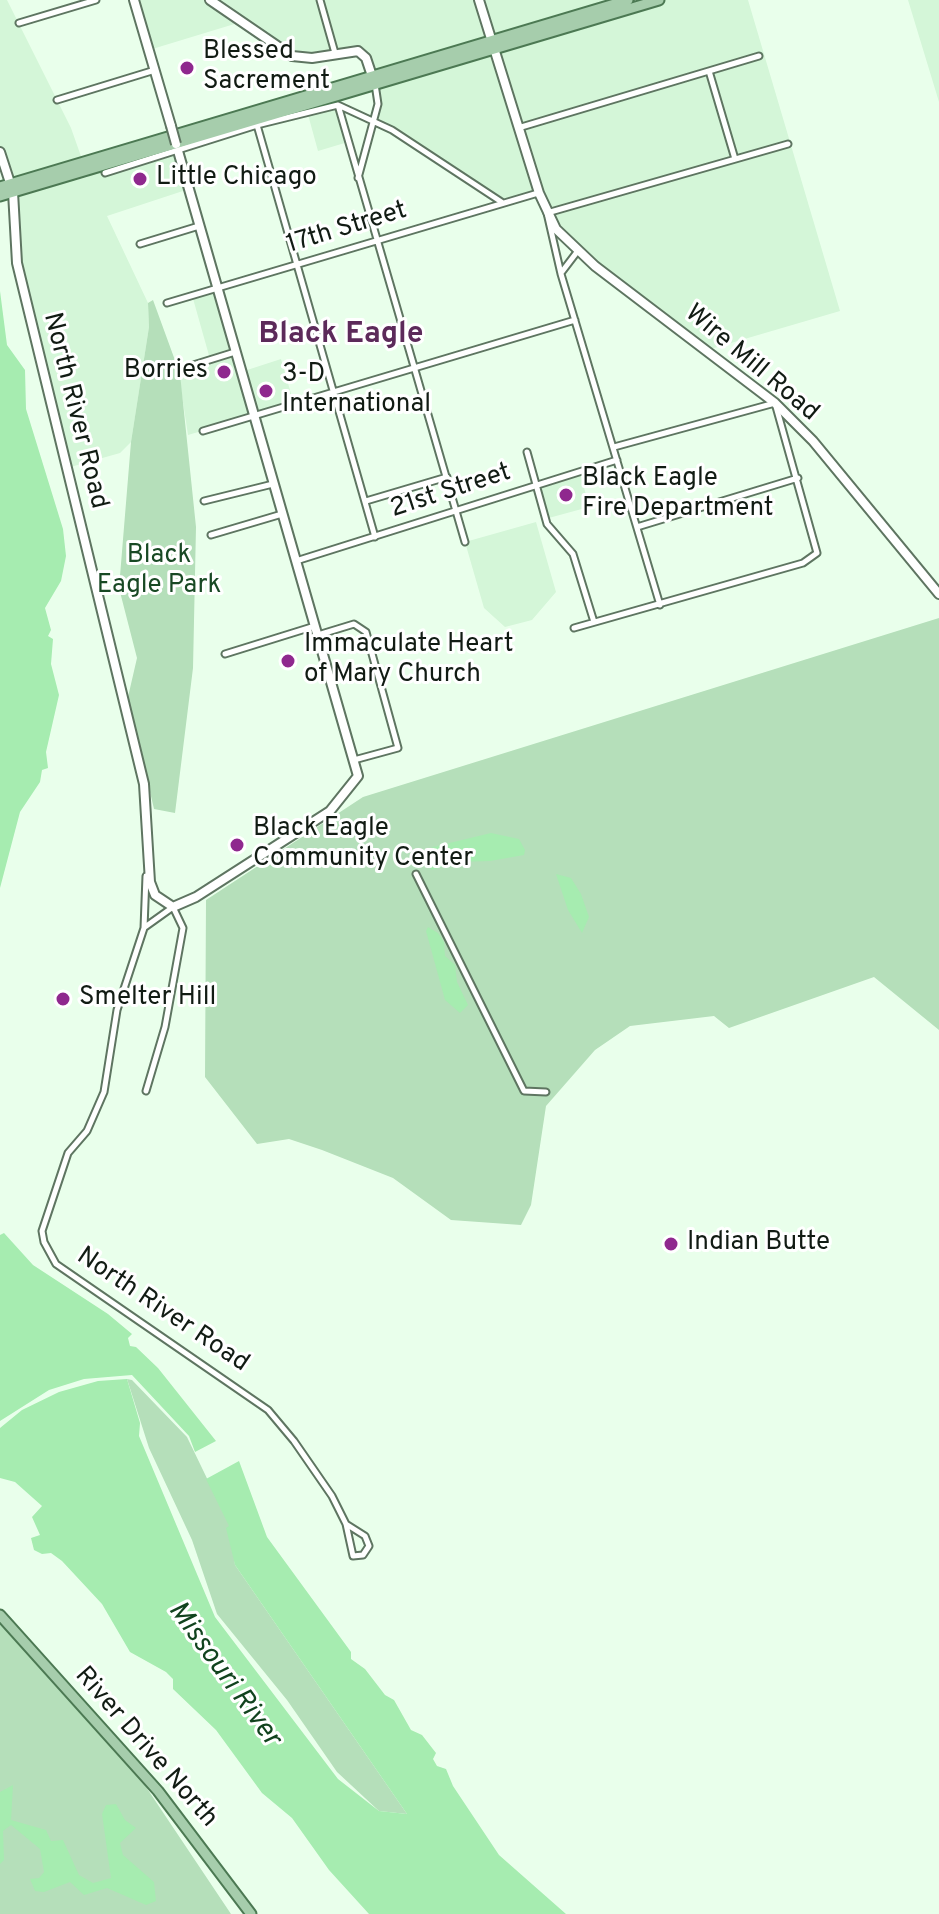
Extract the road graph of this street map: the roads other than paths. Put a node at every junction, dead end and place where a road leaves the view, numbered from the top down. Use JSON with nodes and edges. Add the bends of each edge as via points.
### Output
{"nodes":[{"id":1,"x":96,"y":0,"type":"edge"},
{"id":2,"x":134,"y":0,"type":"edge"},
{"id":3,"x":210,"y":0,"type":"edge"},
{"id":4,"x":320,"y":0,"type":"edge"},
{"id":5,"x":479,"y":0,"type":"edge"},
{"id":6,"x":628,"y":0,"type":"edge"},
{"id":7,"x":659,"y":0,"type":"edge"},
{"id":8,"x":19,"y":23,"type":"dead end"},
{"id":9,"x":492,"y":45,"type":"junction"},
{"id":10,"x":335,"y":53,"type":"junction"},
{"id":11,"x":759,"y":56,"type":"dead end"},
{"id":12,"x":155,"y":70,"type":"junction"},
{"id":13,"x":709,"y":71,"type":"junction"},
{"id":14,"x":374,"y":79,"type":"junction"},
{"id":15,"x":57,"y":100,"type":"dead end"},
{"id":16,"x":338,"y":105,"type":"junction"},
{"id":17,"x":375,"y":121,"type":"junction"},
{"id":18,"x":257,"y":125,"type":"junction"},
{"id":19,"x":517,"y":128,"type":"junction"},
{"id":20,"x":788,"y":144,"type":"dead end"},
{"id":21,"x":176,"y":147,"type":"junction"},
{"id":22,"x":0,"y":152,"type":"edge"},
{"id":23,"x":735,"y":159,"type":"junction"},
{"id":24,"x":105,"y":173,"type":"dead end"},
{"id":25,"x":358,"y":179,"type":"junction"},
{"id":26,"x":0,"y":187,"type":"edge"},
{"id":27,"x":12,"y":188,"type":"junction"},
{"id":28,"x":539,"y":193,"type":"junction"},
{"id":29,"x":0,"y":196,"type":"edge"},
{"id":30,"x":503,"y":203,"type":"junction"},
{"id":31,"x":549,"y":216,"type":"junction"},
{"id":32,"x":199,"y":226,"type":"junction"},
{"id":33,"x":378,"y":240,"type":"junction"},
{"id":34,"x":140,"y":244,"type":"dead end"},
{"id":35,"x":577,"y":252,"type":"junction"},
{"id":36,"x":298,"y":265,"type":"junction"},
{"id":37,"x":561,"y":274,"type":"junction"},
{"id":38,"x":217,"y":288,"type":"junction"},
{"id":39,"x":167,"y":303,"type":"dead end"},
{"id":40,"x":575,"y":320,"type":"junction"},
{"id":41,"x":235,"y":352,"type":"junction"},
{"id":42,"x":190,"y":366,"type":"dead end"},
{"id":43,"x":415,"y":368,"type":"junction"},
{"id":44,"x":336,"y":392,"type":"junction"},
{"id":45,"x":775,"y":403,"type":"junction"},
{"id":46,"x":254,"y":416,"type":"junction"},
{"id":47,"x":203,"y":431,"type":"dead end"},
{"id":48,"x":614,"y":447,"type":"junction"},
{"id":49,"x":527,"y":452,"type":"dead end"},
{"id":50,"x":617,"y":460,"type":"junction"},
{"id":51,"x":447,"y":477,"type":"junction"},
{"id":52,"x":798,"y":478,"type":"junction"},
{"id":53,"x":274,"y":483,"type":"junction"},
{"id":54,"x":537,"y":486,"type":"junction"},
{"id":55,"x":204,"y":501,"type":"dead end"},
{"id":56,"x":366,"y":501,"type":"junction"},
{"id":57,"x":455,"y":512,"type":"junction"},
{"id":58,"x":282,"y":514,"type":"junction"},
{"id":59,"x":637,"y":527,"type":"junction"},
{"id":60,"x":211,"y":535,"type":"dead end"},
{"id":61,"x":375,"y":537,"type":"junction"},
{"id":62,"x":465,"y":542,"type":"dead end"},
{"id":63,"x":296,"y":561,"type":"junction"},
{"id":64,"x":939,"y":594,"type":"edge"},
{"id":65,"x":660,"y":605,"type":"junction"},
{"id":66,"x":594,"y":622,"type":"junction"},
{"id":67,"x":574,"y":628,"type":"dead end"},
{"id":68,"x":316,"y":630,"type":"junction"},
{"id":69,"x":225,"y":654,"type":"dead end"},
{"id":70,"x":354,"y":760,"type":"junction"},
{"id":71,"x":147,"y":867,"type":"junction"},
{"id":72,"x":416,"y":874,"type":"dead end"},
{"id":73,"x":168,"y":906,"type":"junction"},
{"id":74,"x":144,"y":928,"type":"junction"},
{"id":75,"x":146,"y":1091,"type":"dead end"},
{"id":76,"x":546,"y":1092,"type":"dead end"},
{"id":77,"x":346,"y":1524,"type":"junction"},
{"id":78,"x":0,"y":1615,"type":"edge"},
{"id":79,"x":251,"y":1914,"type":"edge"}],
"edges":[{"from":1,"to":8,"type":"street"},
{"from":2,"to":12,"type":"street"},
{"from":3,"to":10,"type":"street","via":[[292,56]]},
{"from":4,"to":10,"type":"street"},
{"from":5,"to":9,"type":"street","name":"Wire Mill Road"},
{"from":6,"to":9,"type":"main road"},
{"from":7,"to":9,"type":"main road"},
{"from":9,"to":14,"type":"main road"},
{"from":9,"to":19,"type":"street","name":"Wire Mill Road"},
{"from":10,"to":14,"type":"street","via":[[358,51]]},
{"from":11,"to":13,"type":"street"},
{"from":12,"to":15,"type":"street"},
{"from":12,"to":21,"type":"street","bridge":true},
{"from":13,"to":19,"type":"street"},
{"from":13,"to":23,"type":"street"},
{"from":14,"to":17,"type":"street"},
{"from":14,"to":27,"type":"main road"},
{"from":16,"to":17,"type":"street"},
{"from":16,"to":18,"type":"street"},
{"from":16,"to":25,"type":"street"},
{"from":17,"to":25,"type":"street"},
{"from":17,"to":30,"type":"street"},
{"from":18,"to":21,"type":"street"},
{"from":18,"to":36,"type":"street"},
{"from":19,"to":28,"type":"street","name":"Wire Mill Road"},
{"from":20,"to":23,"type":"street"},
{"from":21,"to":24,"type":"street"},
{"from":21,"to":32,"type":"street"},
{"from":22,"to":27,"type":"street","name":"North River Road"},
{"from":23,"to":31,"type":"street"},
{"from":25,"to":33,"type":"street"},
{"from":26,"to":27,"type":"main road"},
{"from":27,"to":29,"type":"main road"},
{"from":27,"to":71,"type":"street","name":"North River Road","via":[[17,263],[144,784]]},
{"from":28,"to":30,"type":"street","name":"17th Street"},
{"from":28,"to":31,"type":"street","name":"Wire Mill Road"},
{"from":30,"to":33,"type":"street","name":"17th Street"},
{"from":31,"to":35,"type":"street","name":"Wire Mill Road"},
{"from":31,"to":37,"type":"street"},
{"from":32,"to":34,"type":"street"},
{"from":32,"to":38,"type":"street"},
{"from":33,"to":36,"type":"street","name":"17th Street"},
{"from":33,"to":43,"type":"street"},
{"from":35,"to":37,"type":"street"},
{"from":35,"to":45,"type":"street","name":"Wire Mill Road"},
{"from":36,"to":38,"type":"street","name":"17th Street"},
{"from":36,"to":44,"type":"street"},
{"from":37,"to":40,"type":"street"},
{"from":38,"to":39,"type":"street","name":"17th Street"},
{"from":38,"to":41,"type":"street"},
{"from":40,"to":43,"type":"street"},
{"from":40,"to":48,"type":"street"},
{"from":41,"to":42,"type":"street"},
{"from":41,"to":46,"type":"street"},
{"from":43,"to":44,"type":"street"},
{"from":43,"to":51,"type":"street"},
{"from":44,"to":46,"type":"street"},
{"from":44,"to":56,"type":"street"},
{"from":45,"to":48,"type":"street"},
{"from":45,"to":52,"type":"street"},
{"from":45,"to":64,"type":"street","name":"Wire Mill Road","via":[[813,441]]},
{"from":46,"to":47,"type":"street"},
{"from":46,"to":53,"type":"street"},
{"from":48,"to":50,"type":"street"},
{"from":49,"to":54,"type":"street"},
{"from":50,"to":54,"type":"street","name":"21st Street"},
{"from":50,"to":59,"type":"street"},
{"from":51,"to":56,"type":"street"},
{"from":51,"to":57,"type":"street"},
{"from":52,"to":59,"type":"street"},
{"from":52,"to":65,"type":"street","via":[[817,553],[803,563]]},
{"from":53,"to":55,"type":"street"},
{"from":53,"to":58,"type":"street"},
{"from":54,"to":57,"type":"street","name":"21st Street"},
{"from":54,"to":66,"type":"street","via":[[547,524],[573,554]]},
{"from":56,"to":61,"type":"street"},
{"from":57,"to":61,"type":"street","name":"21st Street"},
{"from":57,"to":62,"type":"street"},
{"from":58,"to":60,"type":"street"},
{"from":58,"to":63,"type":"street"},
{"from":59,"to":65,"type":"street"},
{"from":61,"to":63,"type":"street","name":"21st Street"},
{"from":63,"to":68,"type":"street"},
{"from":65,"to":66,"type":"street"},
{"from":66,"to":67,"type":"street"},
{"from":68,"to":69,"type":"street"},
{"from":68,"to":70,"type":"street"},
{"from":68,"to":70,"type":"street","via":[[354,624],[366,632],[398,748]]},
{"from":70,"to":73,"type":"street","via":[[358,776],[330,811],[196,897]]},
{"from":71,"to":73,"type":"street","name":"North River Road","via":[[155,895]]},
{"from":71,"to":74,"type":"street","name":"North River Road"},
{"from":72,"to":76,"type":"street","via":[[524,1091]]},
{"from":73,"to":74,"type":"street"},
{"from":73,"to":75,"type":"street","via":[[183,928],[183,944]]},
{"from":74,"to":77,"type":"street","name":"North River Road","via":[[117,1010],[104,1092],[87,1131],[68,1153],[42,1231],[44,1242],[56,1264],[268,1410],[313,1468]]},
{"from":77,"to":77,"type":"street","name":"North River Road","via":[[365,1536],[369,1546],[363,1555],[353,1556]]},
{"from":78,"to":79,"type":"main road","name":"River Drive North","via":[[173,1809]]}]}
